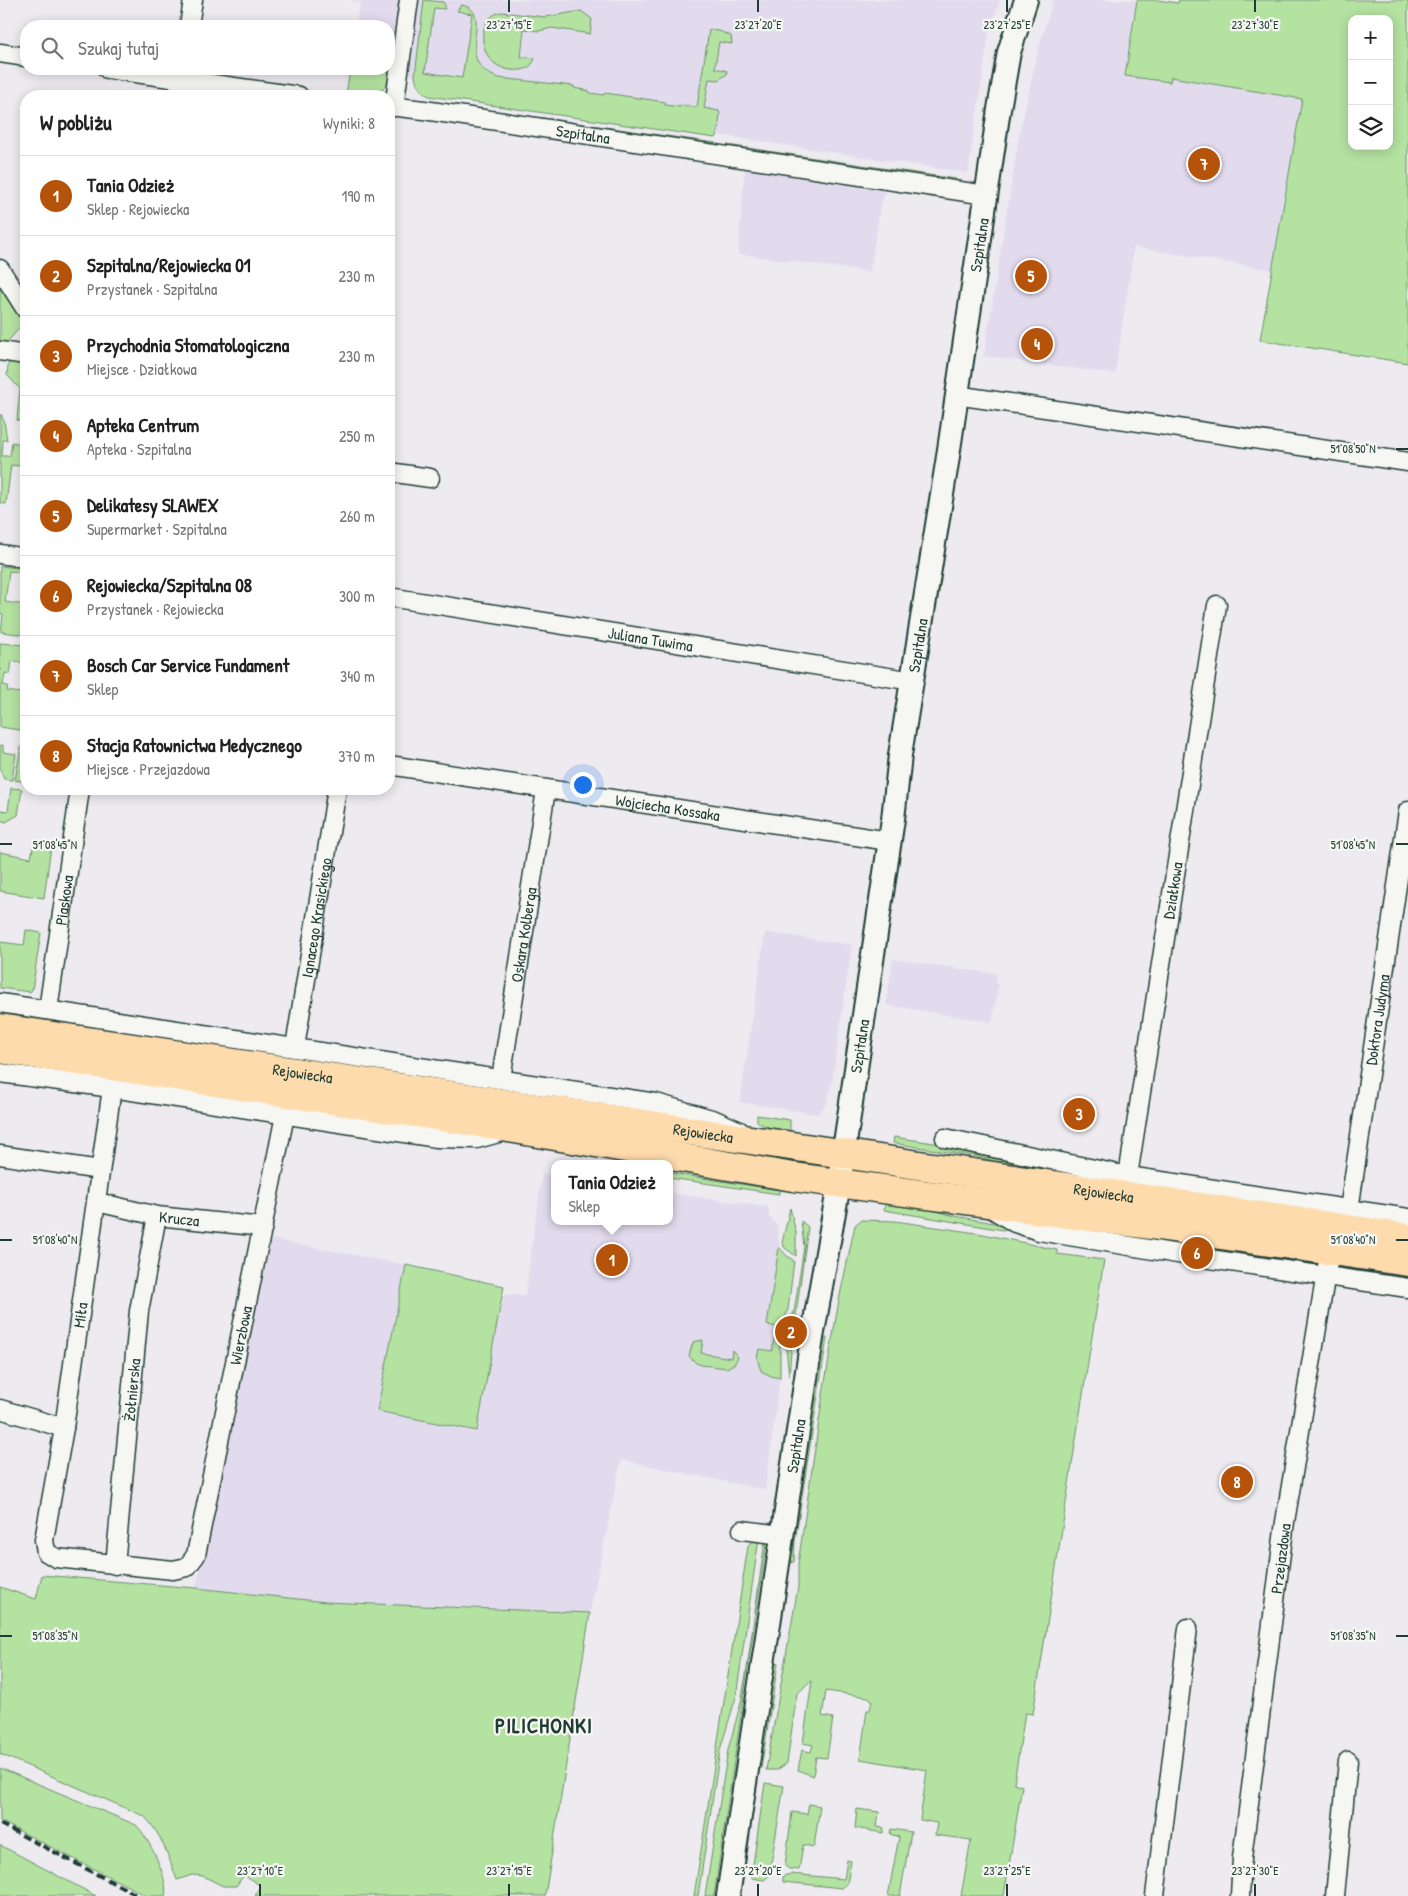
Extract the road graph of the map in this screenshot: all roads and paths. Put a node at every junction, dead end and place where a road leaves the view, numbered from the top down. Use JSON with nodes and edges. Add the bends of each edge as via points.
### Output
{"nodes":[{"id":1,"x":193,"y":0,"type":"edge"},
{"id":2,"x":409,"y":0,"type":"edge"},
{"id":3,"x":1026,"y":0,"type":"edge"},
{"id":4,"x":190,"y":20,"type":"edge"},
{"id":5,"x":0,"y":53,"type":"edge"},
{"id":6,"x":20,"y":56,"type":"edge"},
{"id":7,"x":142,"y":75,"type":"edge"},
{"id":8,"x":182,"y":82,"type":"edge"},
{"id":9,"x":249,"y":90,"type":"edge"},
{"id":10,"x":394,"y":90,"type":"edge"},
{"id":11,"x":395,"y":108,"type":"edge"},
{"id":12,"x":986,"y":195,"type":"junction"},
{"id":13,"x":0,"y":268,"type":"edge"},
{"id":14,"x":20,"y":300,"type":"edge"},
{"id":15,"x":0,"y":351,"type":"edge"},
{"id":16,"x":20,"y":354,"type":"edge"},
{"id":17,"x":956,"y":395,"type":"junction"},
{"id":18,"x":1408,"y":462,"type":"edge"},
{"id":19,"x":395,"y":473,"type":"edge"},
{"id":20,"x":430,"y":478,"type":"dead end"},
{"id":21,"x":0,"y":554,"type":"edge"},
{"id":22,"x":20,"y":557,"type":"edge"},
{"id":23,"x":395,"y":598,"type":"edge"},
{"id":24,"x":1217,"y":605,"type":"dead end"},
{"id":25,"x":913,"y":680,"type":"junction"},
{"id":26,"x":395,"y":766,"type":"edge"},
{"id":27,"x":546,"y":790,"type":"junction"},
{"id":28,"x":79,"y":795,"type":"edge"},
{"id":29,"x":336,"y":795,"type":"edge"},
{"id":30,"x":1408,"y":811,"type":"edge"},
{"id":31,"x":890,"y":841,"type":"junction"},
{"id":32,"x":0,"y":1003,"type":"edge"},
{"id":33,"x":48,"y":1010,"type":"junction"},
{"id":34,"x":0,"y":1028,"type":"edge"},
{"id":35,"x":296,"y":1048,"type":"junction"},
{"id":36,"x":0,"y":1049,"type":"edge"},
{"id":37,"x":0,"y":1073,"type":"edge"},
{"id":38,"x":501,"y":1079,"type":"junction"},
{"id":39,"x":112,"y":1088,"type":"junction"},
{"id":40,"x":284,"y":1115,"type":"junction"},
{"id":41,"x":514,"y":1128,"type":"junction"},
{"id":42,"x":945,"y":1138,"type":"dead end"},
{"id":43,"x":765,"y":1142,"type":"junction"},
{"id":44,"x":843,"y":1153,"type":"junction"},
{"id":45,"x":0,"y":1155,"type":"edge"},
{"id":46,"x":100,"y":1170,"type":"junction"},
{"id":47,"x":1128,"y":1176,"type":"junction"},
{"id":48,"x":839,"y":1184,"type":"junction"},
{"id":49,"x":97,"y":1202,"type":"junction"},
{"id":50,"x":157,"y":1216,"type":"junction"},
{"id":51,"x":1408,"y":1218,"type":"edge"},
{"id":52,"x":263,"y":1228,"type":"junction"},
{"id":53,"x":1408,"y":1238,"type":"edge"},
{"id":54,"x":1337,"y":1241,"type":"junction"},
{"id":55,"x":1408,"y":1262,"type":"edge"},
{"id":56,"x":1408,"y":1288,"type":"edge"},
{"id":57,"x":0,"y":1409,"type":"edge"},
{"id":58,"x":64,"y":1428,"type":"junction"},
{"id":59,"x":742,"y":1530,"type":"dead end"},
{"id":60,"x":782,"y":1535,"type":"junction"},
{"id":61,"x":115,"y":1565,"type":"junction"},
{"id":62,"x":1188,"y":1628,"type":"dead end"},
{"id":63,"x":1348,"y":1761,"type":"dead end"},
{"id":64,"x":728,"y":1896,"type":"edge"},
{"id":65,"x":1156,"y":1896,"type":"edge"},
{"id":66,"x":1240,"y":1896,"type":"edge"},
{"id":67,"x":1335,"y":1896,"type":"edge"}],
"edges":[{"from":1,"to":4,"type":"street"},
{"from":2,"to":10,"type":"street"},
{"from":3,"to":12,"type":"street","name":"Szpitalna","via":[[1009,52]]},
{"from":5,"to":6,"type":"street"},
{"from":7,"to":8,"type":"street"},
{"from":8,"to":9,"type":"street"},
{"from":11,"to":12,"type":"street","name":"Szpitalna"},
{"from":12,"to":17,"type":"street","name":"Szpitalna"},
{"from":13,"to":14,"type":"street"},
{"from":15,"to":16,"type":"street"},
{"from":17,"to":18,"type":"street"},
{"from":17,"to":25,"type":"street","name":"Szpitalna"},
{"from":19,"to":20,"type":"street"},
{"from":21,"to":22,"type":"street"},
{"from":23,"to":25,"type":"street","name":"Juliana Tuwima"},
{"from":24,"to":47,"type":"street","name":"Działkowa"},
{"from":25,"to":31,"type":"street","name":"Szpitalna"},
{"from":26,"to":27,"type":"street","name":"Wojciecha Kossaka"},
{"from":27,"to":31,"type":"street","name":"Wojciecha Kossaka"},
{"from":27,"to":38,"type":"street","name":"Oskara Kolberga"},
{"from":28,"to":33,"type":"street","name":"Piaskowa"},
{"from":29,"to":35,"type":"street","name":"Ignacego Krasickiego"},
{"from":30,"to":54,"type":"street","name":"Doktora Judyma"},
{"from":31,"to":44,"type":"street","name":"Szpitalna"},
{"from":32,"to":33,"type":"street"},
{"from":33,"to":35,"type":"street"},
{"from":34,"to":43,"type":"highway","name":"Rejowiecka"},
{"from":35,"to":38,"type":"street"},
{"from":36,"to":41,"type":"highway","name":"Rejowiecka"},
{"from":37,"to":39,"type":"street","name":"Rejowiecka"},
{"from":38,"to":43,"type":"street","via":[[656,1103],[716,1120]]},
{"from":39,"to":40,"type":"street","name":"Rejowiecka"},
{"from":39,"to":46,"type":"street","name":"Miła"},
{"from":40,"to":41,"type":"street","name":"Rejowiecka","via":[[437,1138],[477,1139]]},
{"from":40,"to":52,"type":"street","name":"Wierzbowa"},
{"from":41,"to":48,"type":"highway","name":"Rejowiecka"},
{"from":42,"to":47,"type":"street"},
{"from":43,"to":44,"type":"highway","name":"Rejowiecka"},
{"from":44,"to":48,"type":"street","name":"Szpitalna"},
{"from":44,"to":54,"type":"highway","name":"Rejowiecka"},
{"from":45,"to":46,"type":"street"},
{"from":46,"to":49,"type":"street","name":"Miła"},
{"from":47,"to":54,"type":"street"},
{"from":48,"to":54,"type":"highway","name":"Rejowiecka"},
{"from":48,"to":60,"type":"street","name":"Szpitalna"},
{"from":49,"to":50,"type":"street","name":"Krucza"},
{"from":49,"to":58,"type":"street","name":"Miła"},
{"from":50,"to":52,"type":"street","name":"Krucza"},
{"from":50,"to":61,"type":"street","name":"Żołnierska","via":[[139,1311]]},
{"from":51,"to":54,"type":"street"},
{"from":52,"to":61,"type":"street","name":"Wierzbowa","via":[[196,1555],[187,1567],[173,1570]]},
{"from":53,"to":54,"type":"highway","name":"Rejowiecka"},
{"from":54,"to":55,"type":"highway","name":"Rejowiecka"},
{"from":54,"to":56,"type":"street"},
{"from":54,"to":66,"type":"street","name":"Przejazdowa","via":[[1285,1522],[1242,1858]]},
{"from":57,"to":58,"type":"street"},
{"from":58,"to":61,"type":"street","name":"Miła","via":[[44,1540],[46,1552],[56,1558]]},
{"from":59,"to":60,"type":"street"},
{"from":60,"to":64,"type":"street","name":"Szpitalna"},
{"from":62,"to":65,"type":"street"},
{"from":63,"to":67,"type":"street"}]}
